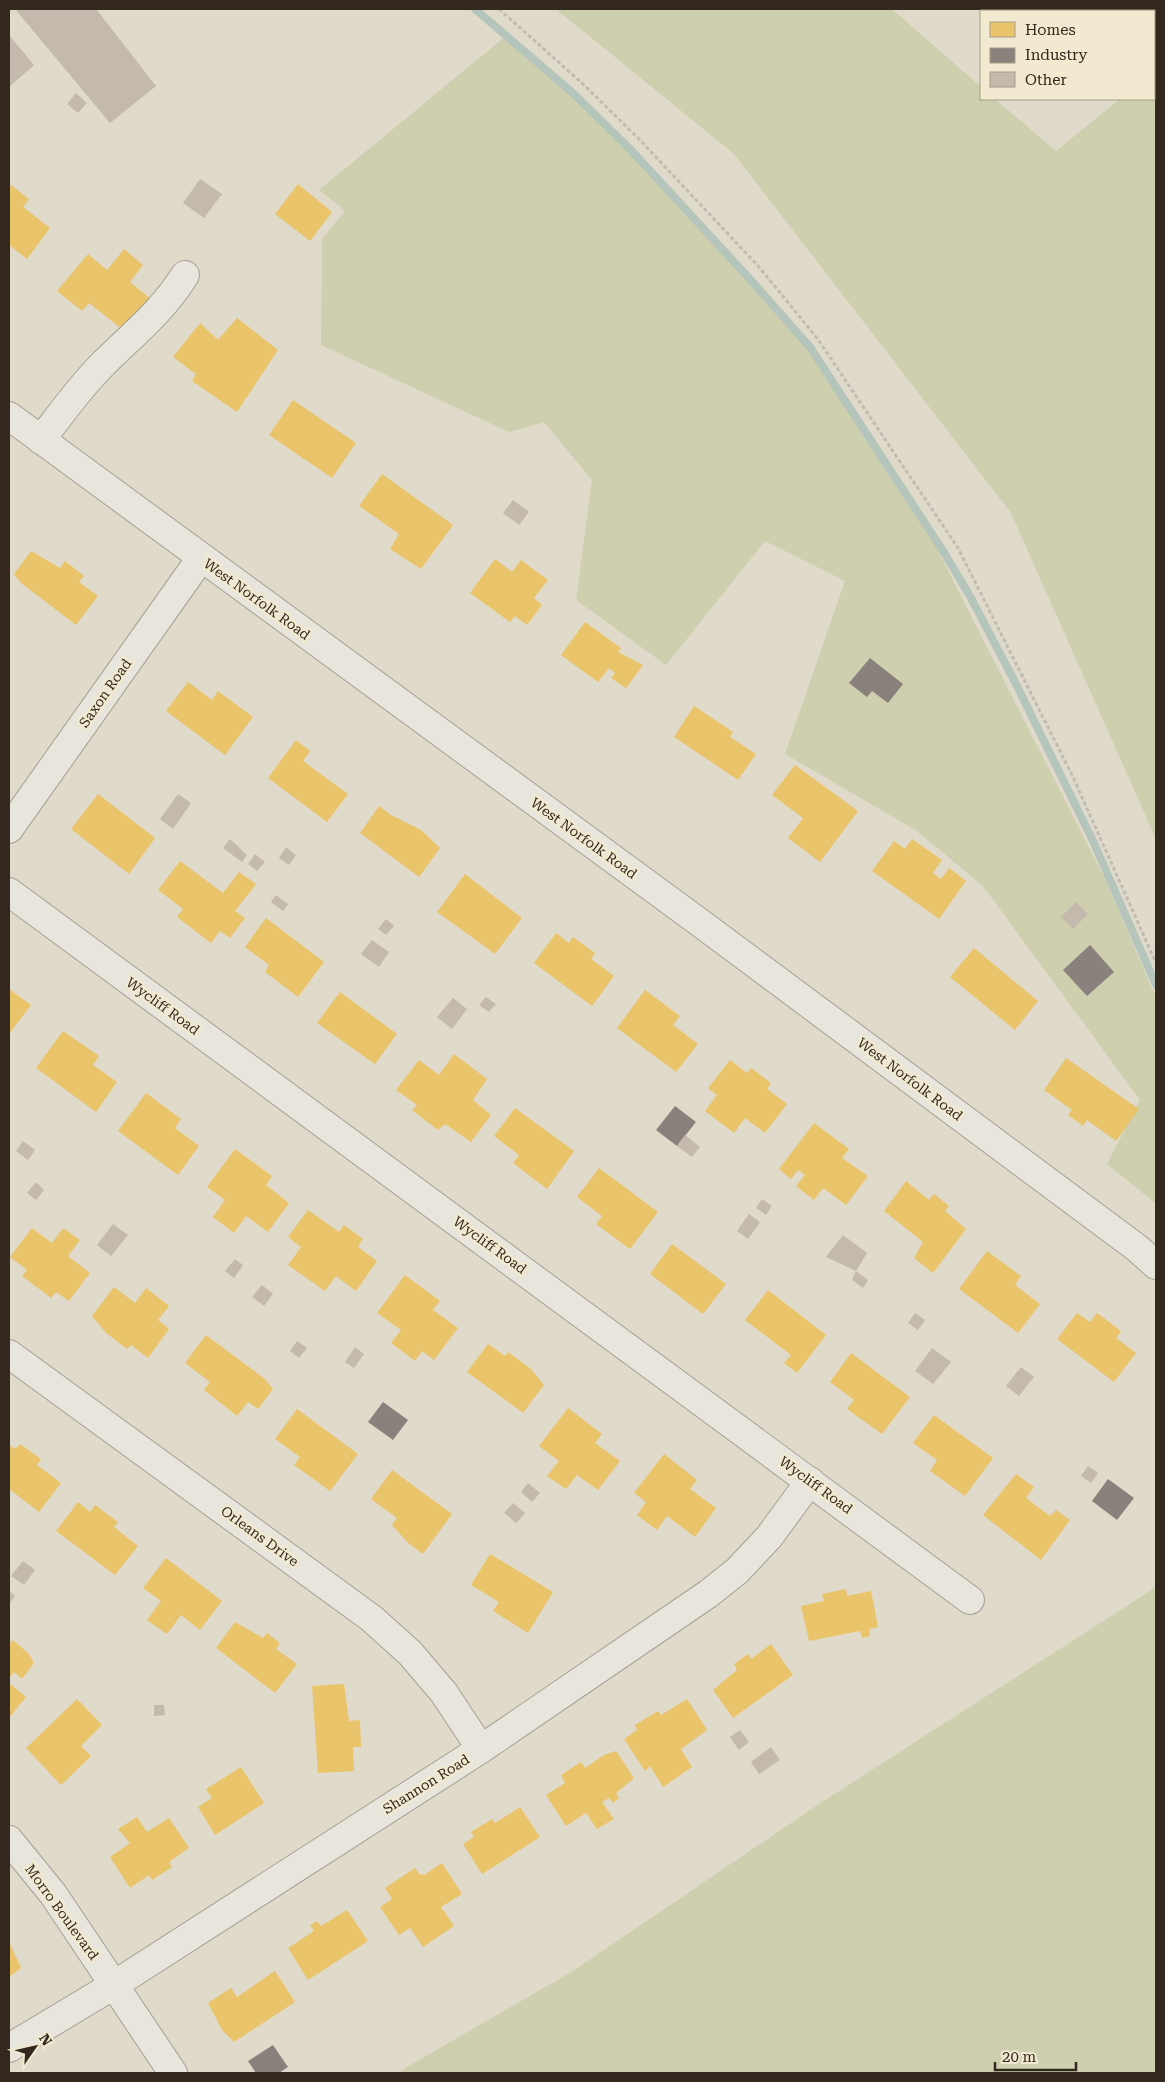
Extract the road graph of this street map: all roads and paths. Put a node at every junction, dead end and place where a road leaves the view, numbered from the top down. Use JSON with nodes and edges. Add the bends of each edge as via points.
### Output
{"nodes":[{"id":1,"x":499,"y":9,"type":"edge"},
{"id":2,"x":185,"y":275,"type":"dead end"},
{"id":3,"x":9,"y":416,"type":"edge"},
{"id":4,"x":40,"y":440,"type":"junction"},
{"id":5,"x":201,"y":558,"type":"junction"},
{"id":6,"x":9,"y":829,"type":"edge"},
{"id":7,"x":9,"y":892,"type":"edge"},
{"id":8,"x":1156,"y":963,"type":"edge"},
{"id":9,"x":1156,"y":1265,"type":"edge"},
{"id":10,"x":9,"y":1354,"type":"edge"},
{"id":11,"x":810,"y":1481,"type":"junction"},
{"id":12,"x":970,"y":1600,"type":"dead end"},
{"id":13,"x":481,"y":1749,"type":"junction"},
{"id":14,"x":9,"y":1840,"type":"edge"},
{"id":15,"x":114,"y":1984,"type":"junction"},
{"id":16,"x":9,"y":2048,"type":"edge"},
{"id":17,"x":173,"y":2073,"type":"edge"}],
"edges":[{"from":1,"to":8,"type":"path","via":[[640,138],[759,267],[817,338],[958,548],[1073,777]]},
{"from":2,"to":4,"type":"street","via":[[148,323],[100,366]]},
{"from":3,"to":4,"type":"street","name":"West Norfolk Road"},
{"from":4,"to":5,"type":"street","name":"West Norfolk Road"},
{"from":5,"to":6,"type":"street","name":"Saxon Road"},
{"from":5,"to":9,"type":"street","name":"West Norfolk Road","via":[[699,922]]},
{"from":7,"to":11,"type":"street","name":"Wycliff Road"},
{"from":10,"to":13,"type":"street","name":"Orleans Drive","via":[[371,1618],[410,1653],[444,1693]]},
{"from":11,"to":12,"type":"street","name":"Wycliff Road"},
{"from":11,"to":13,"type":"street","name":"Shannon Road","via":[[769,1537],[708,1594]]},
{"from":13,"to":15,"type":"street","name":"Shannon Road"},
{"from":14,"to":15,"type":"street","name":"Morro Boulevard","via":[[53,1894]]},
{"from":15,"to":16,"type":"street","name":"Shannon Road"},
{"from":15,"to":17,"type":"street","name":"Morro Boulevard"}]}
